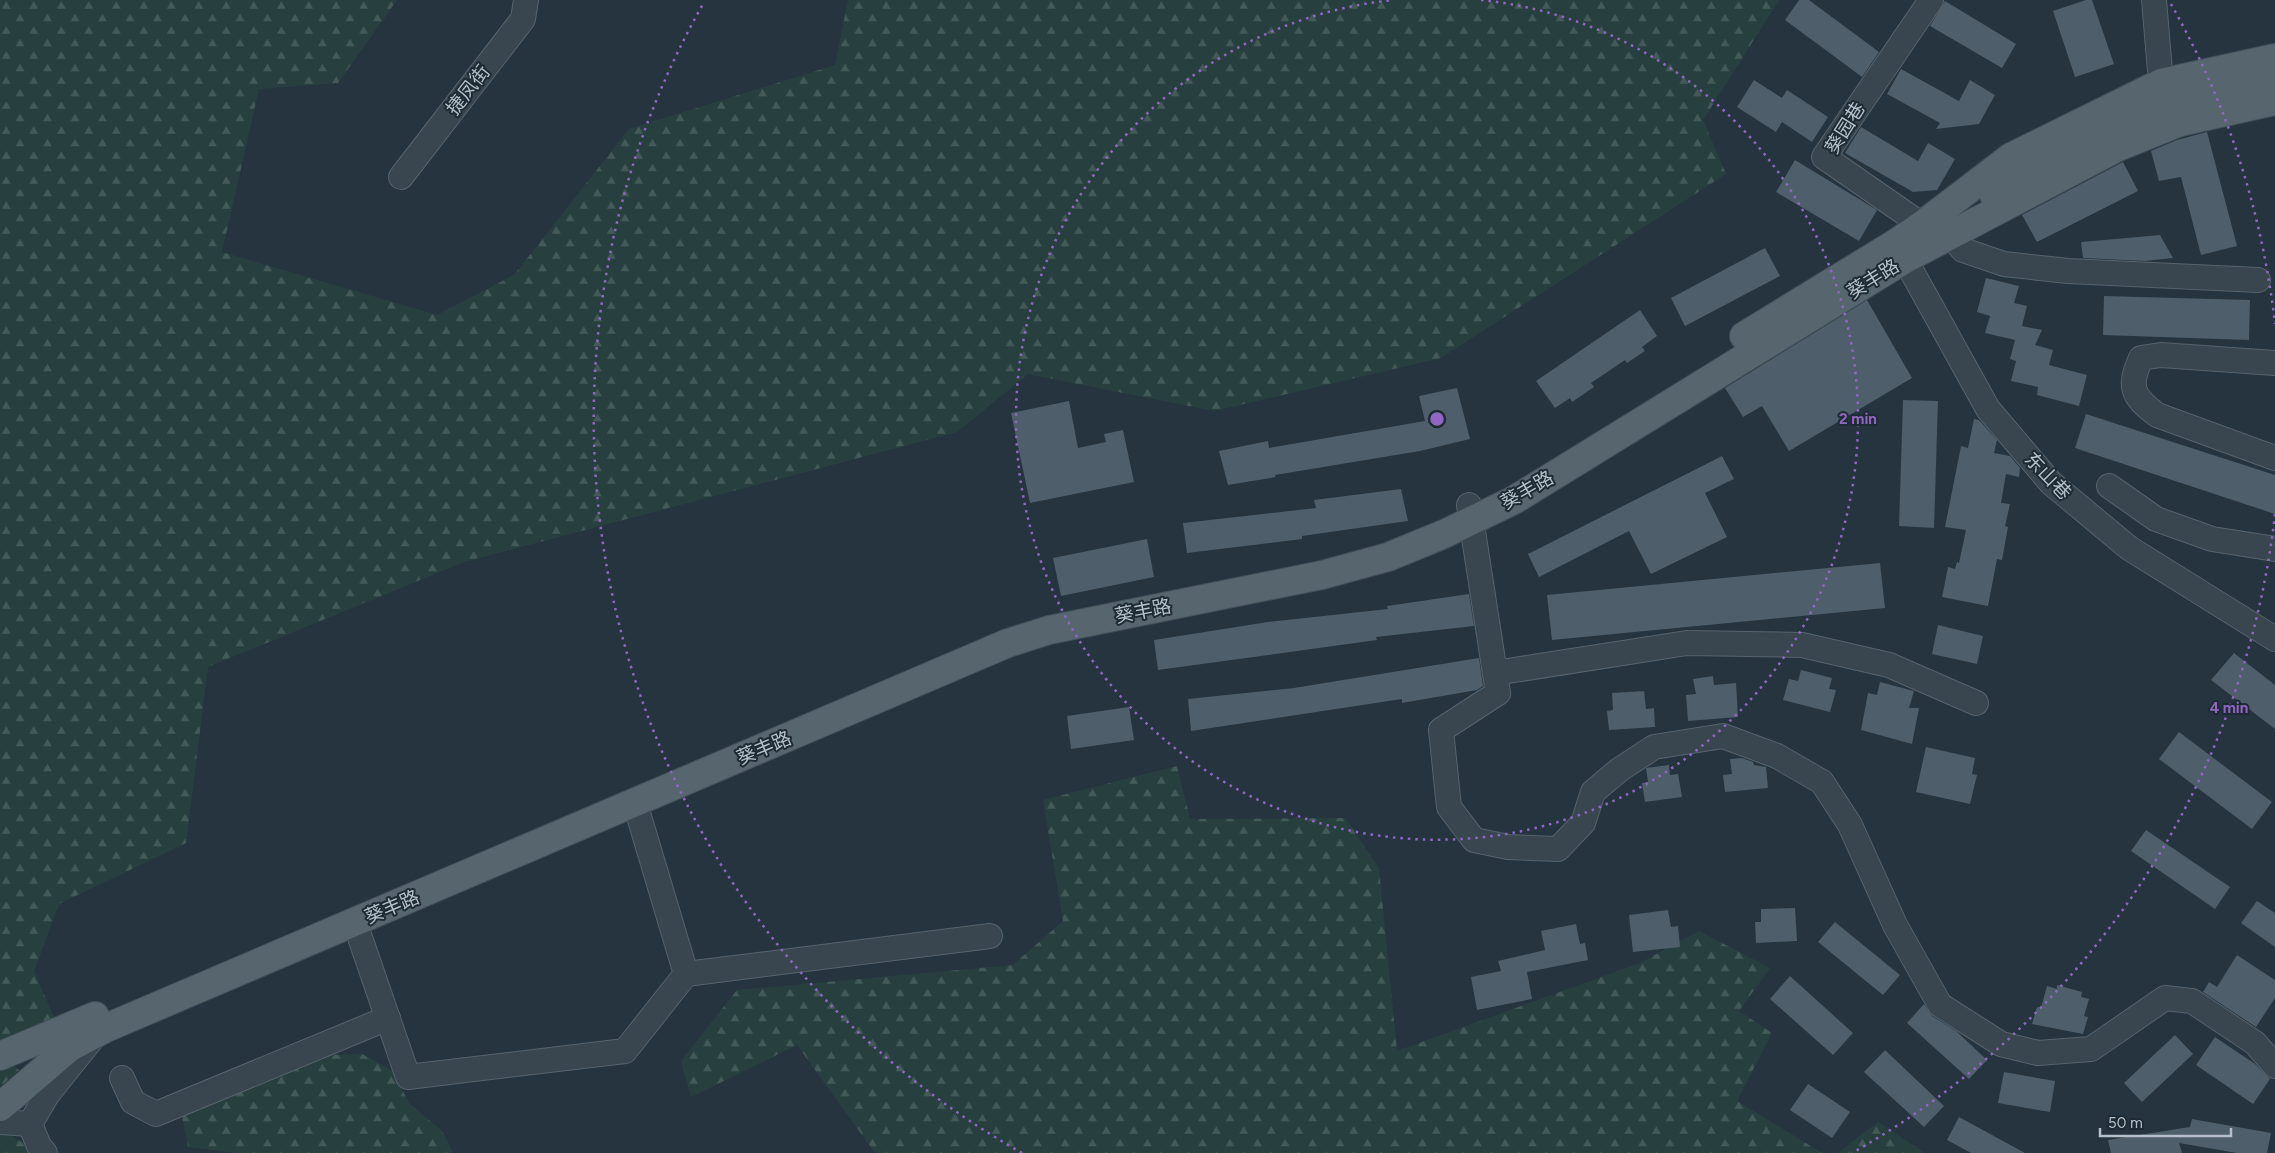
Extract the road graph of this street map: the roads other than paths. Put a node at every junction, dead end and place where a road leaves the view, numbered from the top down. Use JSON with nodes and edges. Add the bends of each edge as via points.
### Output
{"nodes":[{"id":1,"x":526,"y":0,"type":"edge"},
{"id":2,"x":1931,"y":0,"type":"edge"},
{"id":3,"x":2154,"y":0,"type":"edge"},
{"id":4,"x":2275,"y":58,"type":"edge"},
{"id":5,"x":2275,"y":80,"type":"edge"},
{"id":6,"x":2161,"y":83,"type":"junction"},
{"id":7,"x":2275,"y":101,"type":"edge"},
{"id":8,"x":401,"y":177,"type":"dead end"},
{"id":9,"x":1922,"y":225,"type":"junction"},
{"id":10,"x":1950,"y":234,"type":"junction"},
{"id":11,"x":1901,"y":251,"type":"junction"},
{"id":12,"x":2258,"y":280,"type":"dead end"},
{"id":13,"x":2275,"y":363,"type":"edge"},
{"id":14,"x":2275,"y":458,"type":"edge"},
{"id":15,"x":2110,"y":486,"type":"dead end"},
{"id":16,"x":1470,"y":513,"type":"junction"},
{"id":17,"x":2275,"y":548,"type":"edge"},
{"id":18,"x":2275,"y":639,"type":"edge"},
{"id":19,"x":1495,"y":673,"type":"junction"},
{"id":20,"x":1976,"y":703,"type":"dead end"},
{"id":21,"x":635,"y":803,"type":"junction"},
{"id":22,"x":355,"y":922,"type":"junction"},
{"id":23,"x":990,"y":936,"type":"dead end"},
{"id":24,"x":686,"y":974,"type":"junction"},
{"id":25,"x":388,"y":1018,"type":"junction"},
{"id":26,"x":97,"y":1033,"type":"junction"},
{"id":27,"x":0,"y":1056,"type":"edge"},
{"id":28,"x":2275,"y":1066,"type":"edge"},
{"id":29,"x":122,"y":1078,"type":"dead end"},
{"id":30,"x":0,"y":1107,"type":"edge"},
{"id":31,"x":0,"y":1122,"type":"edge"},
{"id":32,"x":30,"y":1124,"type":"junction"},
{"id":33,"x":45,"y":1153,"type":"edge"}],
"edges":[{"from":1,"to":8,"type":"street","name":"捷凤街","via":[[523,19]]},
{"from":2,"to":9,"type":"street","name":"葵园巷","via":[[1824,157]]},
{"from":3,"to":6,"type":"street"},
{"from":4,"to":6,"type":"main road","name":"葵丰路"},
{"from":5,"to":11,"type":"main road","via":[[2186,100],[2106,131],[2038,166]]},
{"from":6,"to":9,"type":"main road","name":"葵丰路","via":[[2011,156]]},
{"from":7,"to":10,"type":"main road","name":"葵丰路","via":[[2180,122],[2118,147]]},
{"from":9,"to":11,"type":"main road","name":"葵丰路"},
{"from":10,"to":11,"type":"main road","name":"葵丰路"},
{"from":10,"to":12,"type":"street","via":[[1963,250],[2004,264],[2068,272]]},
{"from":11,"to":16,"type":"main road","name":"葵丰路"},
{"from":11,"to":18,"type":"street","name":"东山巷","via":[[1988,409],[2051,483],[2128,548]]},
{"from":13,"to":14,"type":"street","via":[[2161,355],[2141,358],[2133,375],[2133,392],[2140,403],[2156,415]]},
{"from":15,"to":17,"type":"street","via":[[2156,519],[2212,539]]},
{"from":16,"to":19,"type":"street"},
{"from":16,"to":21,"type":"main road","name":"葵丰路","via":[[1444,534],[1388,557],[1322,575],[1059,628],[1008,643]]},
{"from":16,"to":27,"type":"main road","name":"葵丰路","via":[[1307,562],[1038,615],[994,631]]},
{"from":19,"to":20,"type":"street","via":[[1687,643],[1802,645],[1889,665]]},
{"from":19,"to":28,"type":"street","via":[[1498,694],[1441,730],[1449,807],[1474,840],[1508,847],[1558,849],[1583,823],[1593,792],[1626,766],[1654,747],[1723,736],[1777,756],[1822,782],[1850,825],[1895,925],[1940,1005],[2002,1044],[2038,1053],[2092,1049],[2165,998],[2192,1001],[2255,1043]]},
{"from":21,"to":22,"type":"main road","name":"葵丰路"},
{"from":21,"to":24,"type":"street"},
{"from":22,"to":25,"type":"street"},
{"from":22,"to":26,"type":"main road","name":"葵丰路"},
{"from":23,"to":24,"type":"street"},
{"from":24,"to":25,"type":"street","via":[[625,1051],[408,1077]]},
{"from":25,"to":29,"type":"street","via":[[156,1114],[133,1102]]},
{"from":26,"to":30,"type":"main road","name":"葵丰路","via":[[70,1047]]},
{"from":26,"to":32,"type":"street","via":[[47,1095]]},
{"from":31,"to":32,"type":"street"},
{"from":32,"to":33,"type":"street"}]}
